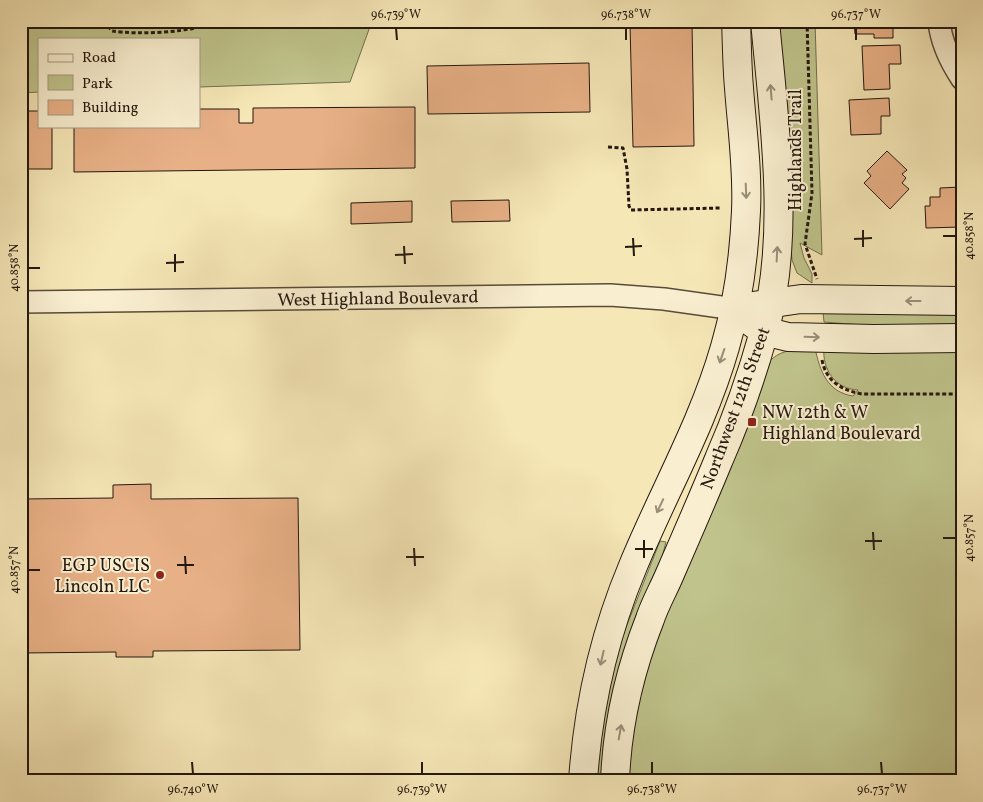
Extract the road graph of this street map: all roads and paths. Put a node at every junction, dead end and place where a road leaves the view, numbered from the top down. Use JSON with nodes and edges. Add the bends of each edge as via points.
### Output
{"nodes":[{"id":1,"x":104,"y":21,"type":"edge"},
{"id":2,"x":216,"y":21,"type":"edge"},
{"id":3,"x":612,"y":21,"type":"edge"},
{"id":4,"x":736,"y":21,"type":"edge"},
{"id":5,"x":765,"y":21,"type":"edge"},
{"id":6,"x":807,"y":21,"type":"edge"},
{"id":7,"x":939,"y":21,"type":"edge"},
{"id":8,"x":606,"y":25,"type":"dead end"},
{"id":9,"x":962,"y":79,"type":"edge"},
{"id":10,"x":608,"y":147,"type":"dead end"},
{"id":11,"x":720,"y":208,"type":"dead end"},
{"id":12,"x":819,"y":300,"type":"junction"},
{"id":13,"x":962,"y":301,"type":"edge"},
{"id":14,"x":21,"y":302,"type":"edge"},
{"id":15,"x":771,"y":302,"type":"junction"},
{"id":16,"x":734,"y":309,"type":"junction"},
{"id":17,"x":764,"y":331,"type":"junction"},
{"id":18,"x":820,"y":338,"type":"junction"},
{"id":19,"x":962,"y":338,"type":"edge"},
{"id":20,"x":962,"y":394,"type":"edge"},
{"id":21,"x":583,"y":781,"type":"edge"},
{"id":22,"x":615,"y":781,"type":"edge"}],
"edges":[{"from":1,"to":2,"type":"path","via":[[112,32],[132,34],[208,26]]},
{"from":3,"to":8,"type":"path","via":[[612,25]]},
{"from":4,"to":16,"type":"main road","name":"Northwest 12th Street","one_way":true,"via":[[746,209],[741,273]]},
{"from":15,"to":5,"type":"main road","name":"Northwest 12th Street","one_way":true,"via":[[777,262],[778,219],[775,134]]},
{"from":6,"to":12,"type":"path","name":"Highlands Trail","via":[[812,193],[805,244],[818,282]]},
{"from":7,"to":9,"type":"street","via":[[949,58]]},
{"from":10,"to":11,"type":"path","via":[[624,148],[628,206],[631,210]]},
{"from":13,"to":12,"type":"main road","name":"West Highland Boulevard","one_way":true},
{"from":12,"to":15,"type":"main road","name":"West Highland Boulevard"},
{"from":14,"to":16,"type":"street","name":"West Highland Boulevard","via":[[601,295],[664,299]]},
{"from":15,"to":16,"type":"main road","name":"West Highland Boulevard"},
{"from":15,"to":17,"type":"main road","name":"Northwest 12th Street"},
{"from":16,"to":17,"type":"main road","name":"West Highland Boulevard"},
{"from":16,"to":21,"type":"main road","name":"Northwest 12th Street","one_way":true,"via":[[725,348],[705,405],[615,613],[591,705]]},
{"from":17,"to":18,"type":"main road","name":"West Highland Boulevard","one_way":true,"via":[[788,337]]},
{"from":22,"to":17,"type":"main road","name":"Northwest 12th Street","one_way":true,"via":[[624,706],[637,657],[740,407]]},
{"from":18,"to":19,"type":"main road","name":"West Highland Boulevard"},
{"from":18,"to":20,"type":"path","via":[[823,364],[840,388],[862,394]]}]}
